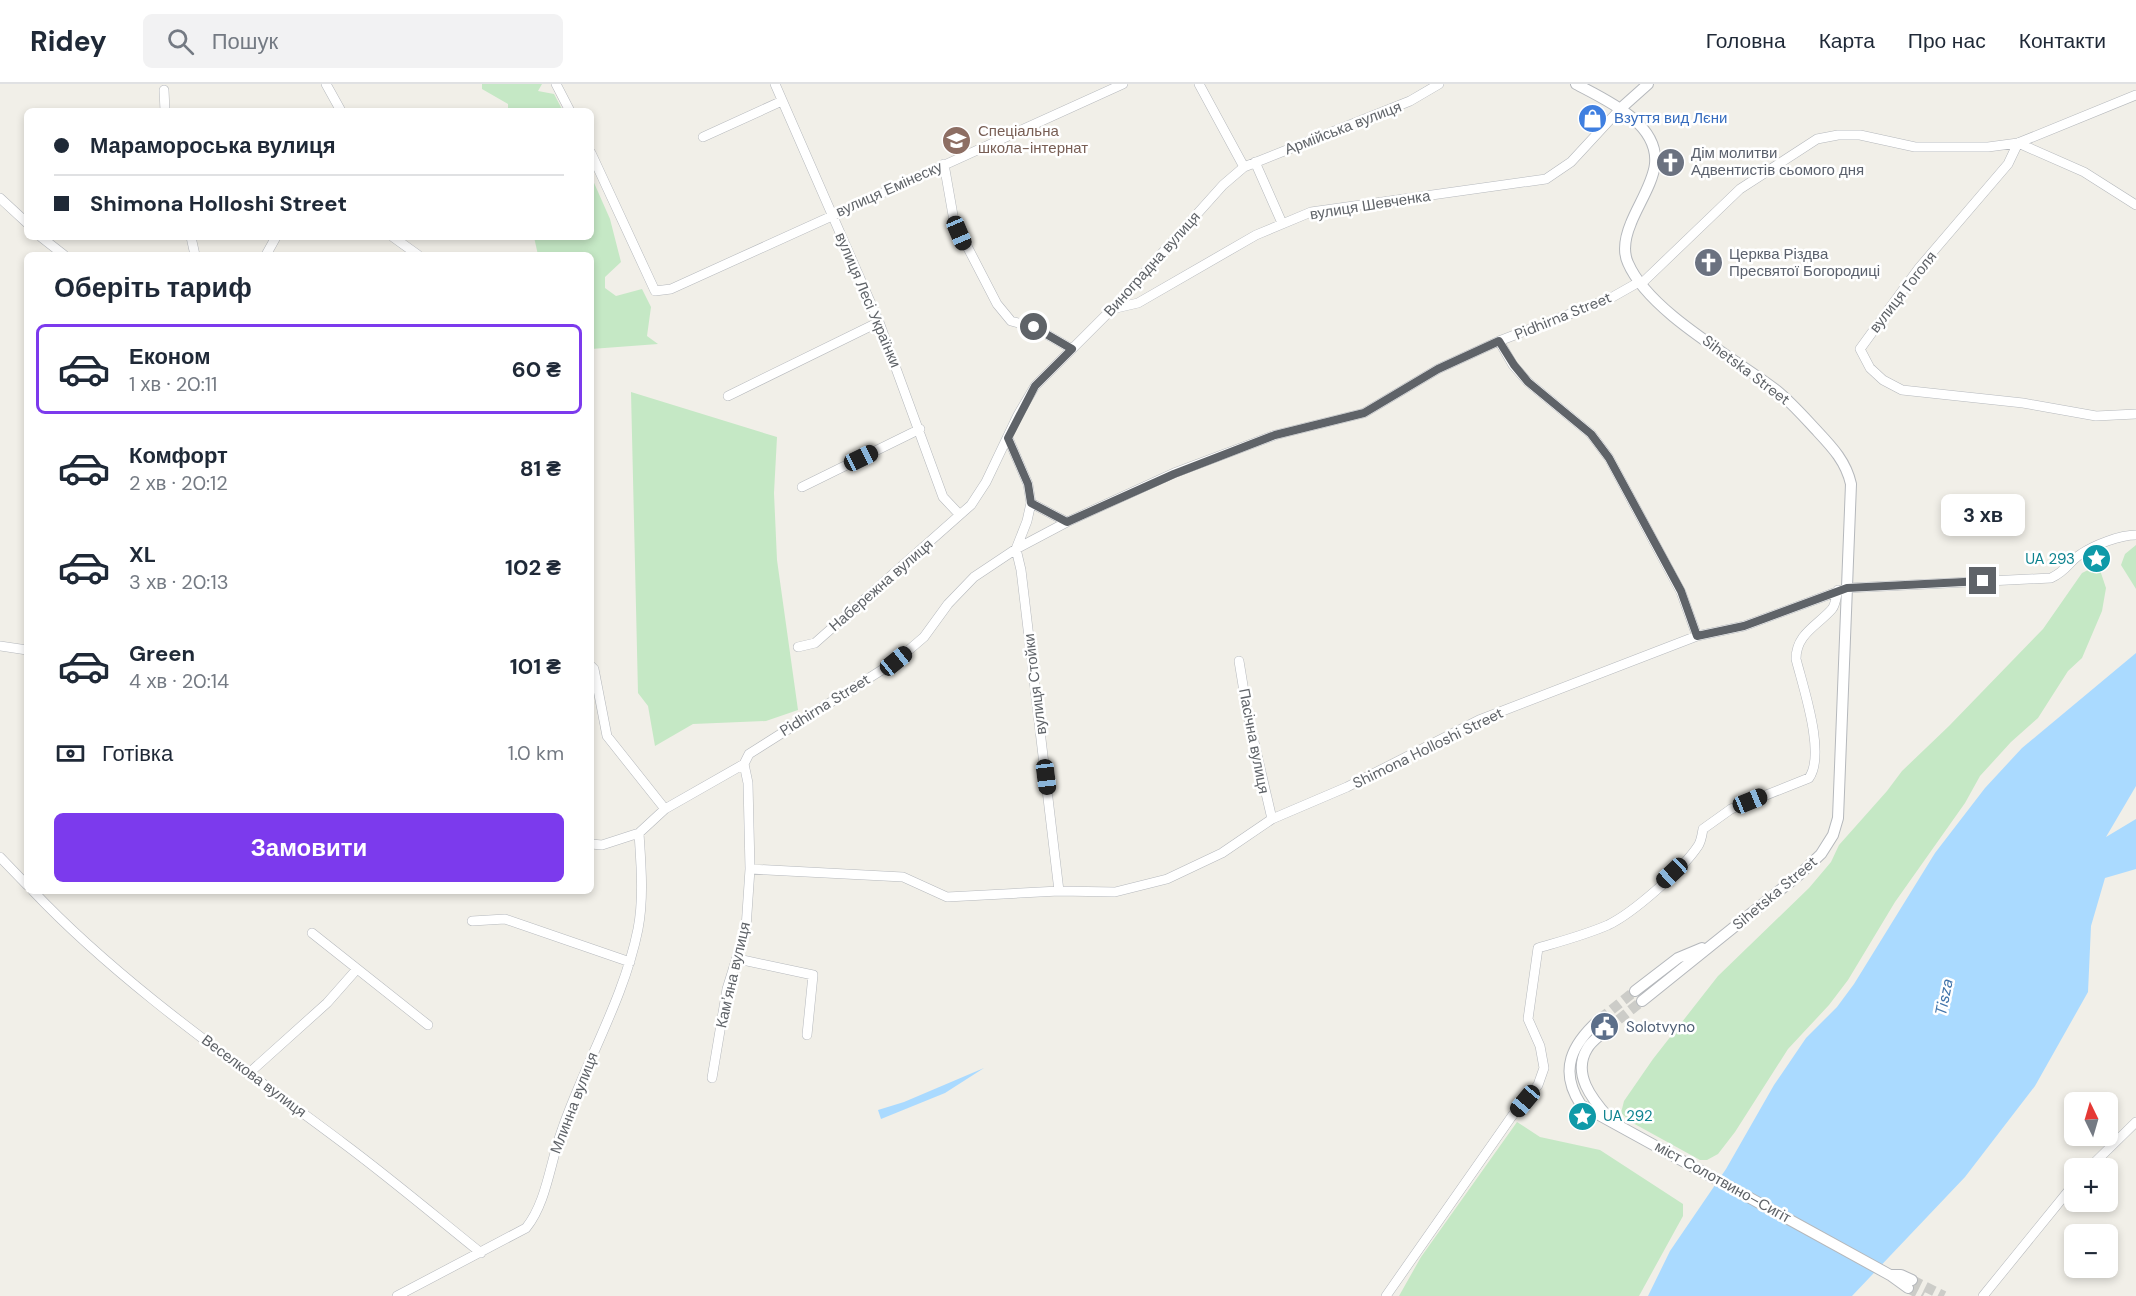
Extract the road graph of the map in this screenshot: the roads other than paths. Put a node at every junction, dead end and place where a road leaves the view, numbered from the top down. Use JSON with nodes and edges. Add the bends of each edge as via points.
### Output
{"nodes":[{"id":1,"x":326,"y":84,"type":"edge"},
{"id":2,"x":556,"y":84,"type":"edge"},
{"id":3,"x":775,"y":84,"type":"edge"},
{"id":4,"x":1123,"y":84,"type":"edge"},
{"id":5,"x":1199,"y":84,"type":"edge"},
{"id":6,"x":1439,"y":84,"type":"edge"},
{"id":7,"x":1576,"y":84,"type":"edge"},
{"id":8,"x":1648,"y":84,"type":"edge"},
{"id":9,"x":164,"y":90,"type":"dead end"},
{"id":10,"x":2136,"y":95,"type":"edge"},
{"id":11,"x":782,"y":101,"type":"junction"},
{"id":12,"x":165,"y":108,"type":"edge"},
{"id":13,"x":339,"y":108,"type":"edge"},
{"id":14,"x":568,"y":108,"type":"edge"},
{"id":15,"x":1620,"y":109,"type":"junction"},
{"id":16,"x":703,"y":137,"type":"dead end"},
{"id":17,"x":2018,"y":143,"type":"junction"},
{"id":18,"x":594,"y":159,"type":"edge"},
{"id":19,"x":1255,"y":162,"type":"junction"},
{"id":20,"x":944,"y":164,"type":"junction"},
{"id":21,"x":1244,"y":167,"type":"junction"},
{"id":22,"x":0,"y":198,"type":"edge"},
{"id":23,"x":2136,"y":205,"type":"edge"},
{"id":24,"x":832,"y":214,"type":"junction"},
{"id":25,"x":24,"y":221,"type":"edge"},
{"id":26,"x":1282,"y":223,"type":"junction"},
{"id":27,"x":45,"y":240,"type":"edge"},
{"id":28,"x":397,"y":240,"type":"edge"},
{"id":29,"x":60,"y":252,"type":"edge"},
{"id":30,"x":414,"y":252,"type":"edge"},
{"id":31,"x":1640,"y":283,"type":"junction"},
{"id":32,"x":1112,"y":309,"type":"junction"},
{"id":33,"x":879,"y":322,"type":"junction"},
{"id":34,"x":1499,"y":341,"type":"junction"},
{"id":35,"x":1072,"y":349,"type":"junction"},
{"id":36,"x":728,"y":396,"type":"dead end"},
{"id":37,"x":2136,"y":414,"type":"edge"},
{"id":38,"x":920,"y":429,"type":"junction"},
{"id":39,"x":1008,"y":438,"type":"junction"},
{"id":40,"x":802,"y":487,"type":"dead end"},
{"id":41,"x":1031,"y":503,"type":"junction"},
{"id":42,"x":959,"y":514,"type":"junction"},
{"id":43,"x":1067,"y":522,"type":"junction"},
{"id":44,"x":2136,"y":535,"type":"edge"},
{"id":45,"x":1016,"y":549,"type":"junction"},
{"id":46,"x":1843,"y":589,"type":"junction"},
{"id":47,"x":1697,"y":636,"type":"junction"},
{"id":48,"x":0,"y":646,"type":"edge"},
{"id":49,"x":798,"y":647,"type":"dead end"},
{"id":50,"x":24,"y":650,"type":"edge"},
{"id":51,"x":1239,"y":661,"type":"dead end"},
{"id":52,"x":594,"y":679,"type":"edge"},
{"id":53,"x":744,"y":764,"type":"junction"},
{"id":54,"x":665,"y":809,"type":"junction"},
{"id":55,"x":1272,"y":819,"type":"junction"},
{"id":56,"x":639,"y":832,"type":"junction"},
{"id":57,"x":594,"y":844,"type":"edge"},
{"id":58,"x":0,"y":857,"type":"edge"},
{"id":59,"x":750,"y":869,"type":"junction"},
{"id":60,"x":24,"y":882,"type":"edge"},
{"id":61,"x":1059,"y":891,"type":"junction"},
{"id":62,"x":36,"y":894,"type":"edge"},
{"id":63,"x":472,"y":921,"type":"dead end"},
{"id":64,"x":312,"y":933,"type":"dead end"},
{"id":65,"x":1714,"y":944,"type":"junction"},
{"id":66,"x":738,"y":958,"type":"junction"},
{"id":67,"x":630,"y":962,"type":"junction"},
{"id":68,"x":357,"y":969,"type":"junction"},
{"id":69,"x":1635,"y":992,"type":"tunnel mouth"},
{"id":70,"x":1642,"y":1001,"type":"tunnel mouth"},
{"id":71,"x":1600,"y":1019,"type":"tunnel mouth"},
{"id":72,"x":428,"y":1025,"type":"dead end"},
{"id":73,"x":1607,"y":1029,"type":"tunnel mouth"},
{"id":74,"x":807,"y":1035,"type":"dead end"},
{"id":75,"x":248,"y":1074,"type":"junction"},
{"id":76,"x":712,"y":1077,"type":"dead end"},
{"id":77,"x":1613,"y":1120,"type":"junction"},
{"id":78,"x":2136,"y":1122,"type":"edge"},
{"id":79,"x":2099,"y":1158,"type":"edge"},
{"id":80,"x":2064,"y":1196,"type":"edge"},
{"id":81,"x":481,"y":1253,"type":"junction"},
{"id":82,"x":1910,"y":1284,"type":"tunnel mouth"},
{"id":83,"x":397,"y":1296,"type":"edge"},
{"id":84,"x":1386,"y":1296,"type":"edge"},
{"id":85,"x":1983,"y":1296,"type":"edge"}],
"edges":[{"from":1,"to":13,"type":"street"},
{"from":2,"to":14,"type":"street"},
{"from":3,"to":11,"type":"street","name":"вулиця Лесі Українки"},
{"from":4,"to":20,"type":"street","name":"вулиця Емінеску"},
{"from":5,"to":21,"type":"street"},
{"from":6,"to":19,"type":"street","name":"Армійська вулиця","via":[[1410,101]]},
{"from":7,"to":15,"type":"street","name":"Sihetska Street"},
{"from":8,"to":15,"type":"street"},
{"from":9,"to":12,"type":"street"},
{"from":10,"to":17,"type":"street","name":"Pidhirna Street"},
{"from":11,"to":16,"type":"street"},
{"from":11,"to":24,"type":"street","name":"вулиця Лесі Українки"},
{"from":15,"to":26,"type":"street","name":"вулиця Шевченка","via":[[1571,162],[1546,179],[1311,212]]},
{"from":15,"to":31,"type":"street","name":"Sihetska Street","via":[[1644,131],[1655,152],[1655,166],[1627,233],[1625,250],[1627,262]]},
{"from":17,"to":23,"type":"street","via":[[2085,171]]},
{"from":17,"to":31,"type":"street","name":"Pidhirna Street","via":[[1915,147],[1860,135],[1817,139],[1740,189]]},
{"from":17,"to":37,"type":"street","name":"вулиця Гоголя","via":[[2008,164],[1862,344],[1862,356],[1883,380],[1910,392],[2023,403],[2096,416]]},
{"from":18,"to":24,"type":"street","name":"вулиця Емінеску","via":[[655,291],[671,289]]},
{"from":19,"to":21,"type":"street","name":"Армійська вулиця"},
{"from":19,"to":26,"type":"street"},
{"from":20,"to":24,"type":"street","name":"вулиця Емінеску"},
{"from":20,"to":35,"type":"street","via":[[954,221],[997,304],[1011,321],[1034,327]]},
{"from":21,"to":32,"type":"street","name":"Виноградна вулиця","via":[[1223,185]]},
{"from":22,"to":25,"type":"street"},
{"from":24,"to":33,"type":"street","name":"вулиця Лесі Українки"},
{"from":26,"to":32,"type":"street","name":"вулиця Шевченка","via":[[1256,234],[1138,303]]},
{"from":27,"to":29,"type":"street"},
{"from":28,"to":30,"type":"street"},
{"from":31,"to":34,"type":"street","name":"Pidhirna Street","via":[[1609,300]]},
{"from":31,"to":46,"type":"street","name":"Sihetska Street","via":[[1697,334],[1776,390],[1839,454],[1851,484]]},
{"from":32,"to":35,"type":"street","name":"Виноградна вулиця"},
{"from":33,"to":36,"type":"street"},
{"from":33,"to":38,"type":"street","name":"вулиця Лесі Українки"},
{"from":34,"to":43,"type":"street","name":"Pidhirna Street","via":[[1438,369],[1364,413],[1275,435]]},
{"from":34,"to":47,"type":"street","via":[[1528,382],[1591,434],[1609,458],[1681,591]]},
{"from":35,"to":39,"type":"street","name":"Виноградна вулиця","via":[[1035,386]]},
{"from":38,"to":40,"type":"street"},
{"from":38,"to":42,"type":"street","name":"вулиця Лесі Українки","via":[[943,497]]},
{"from":39,"to":41,"type":"street","via":[[1028,484]]},
{"from":39,"to":42,"type":"street","name":"Виноградна вулиця","via":[[986,482],[971,505]]},
{"from":41,"to":43,"type":"street"},
{"from":41,"to":45,"type":"street"},
{"from":42,"to":49,"type":"street","name":"Набережна вулиця","via":[[814,643]]},
{"from":43,"to":45,"type":"street","name":"Pidhirna Street"},
{"from":44,"to":46,"type":"street","name":"Shimona Holloshi Street","via":[[2079,555],[2065,571],[2050,578]]},
{"from":45,"to":53,"type":"street","name":"Pidhirna Street","via":[[974,577],[924,637],[896,661],[749,754]]},
{"from":45,"to":61,"type":"street","name":"вулиця Стойки"},
{"from":46,"to":47,"type":"street","name":"Shimona Holloshi Street","via":[[1744,626]]},
{"from":46,"to":65,"type":"street","name":"Sihetska Street","via":[[1842,765],[1833,836],[1800,874]]},
{"from":46,"to":84,"type":"street","via":[[1833,607],[1796,646],[1816,753],[1814,771],[1809,778],[1731,809],[1703,829],[1700,844],[1689,858],[1639,904],[1610,924],[1538,948],[1528,1019],[1540,1046],[1544,1068],[1538,1085]]},
{"from":47,"to":55,"type":"street","name":"Shimona Holloshi Street","via":[[1479,720],[1347,787]]},
{"from":48,"to":50,"type":"street"},
{"from":51,"to":55,"type":"street","name":"Пасічна вулиця"},
{"from":52,"to":54,"type":"street","via":[[607,736]]},
{"from":53,"to":54,"type":"street","name":"Pidhirna Street"},
{"from":53,"to":59,"type":"street","name":"Камʼяна вулиця"},
{"from":54,"to":56,"type":"street","name":"Pidhirna Street"},
{"from":55,"to":61,"type":"street","name":"Shimona Holloshi Street","via":[[1222,853],[1167,879],[1115,892]]},
{"from":56,"to":57,"type":"street"},
{"from":56,"to":67,"type":"street","name":"Млинна вулиця","via":[[638,927]]},
{"from":58,"to":60,"type":"street"},
{"from":59,"to":61,"type":"street","name":"Shimona Holloshi Street","via":[[903,877],[947,897]]},
{"from":59,"to":66,"type":"street","name":"Камʼяна вулиця","via":[[746,928]]},
{"from":62,"to":75,"type":"street","name":"Веселкова вулиця","via":[[68,928]]},
{"from":63,"to":67,"type":"street","via":[[506,919]]},
{"from":64,"to":68,"type":"street"},
{"from":65,"to":69,"type":"street","name":"Sihetska Street","via":[[1678,958]]},
{"from":65,"to":70,"type":"street","name":"Sihetska Street"},
{"from":66,"to":74,"type":"street","via":[[813,975]]},
{"from":66,"to":76,"type":"street","name":"Камʼяна вулиця","via":[[727,989]]},
{"from":67,"to":81,"type":"street","name":"Млинна вулиця","via":[[562,1130],[537,1214],[526,1228]]},
{"from":68,"to":72,"type":"street"},
{"from":68,"to":75,"type":"street","via":[[327,1003]]},
{"from":71,"to":77,"type":"street","via":[[1576,1043],[1570,1075],[1581,1105]]},
{"from":73,"to":77,"type":"street","via":[[1586,1049],[1583,1063],[1587,1091]]},
{"from":75,"to":81,"type":"street","name":"Веселкова вулиця","via":[[345,1144]]},
{"from":77,"to":82,"type":"street","name":"міст Солотвино–Сигіт","via":[[1886,1273],[1901,1275]]},
{"from":78,"to":79,"type":"street"},
{"from":80,"to":85,"type":"street"},
{"from":81,"to":83,"type":"street","name":"Млинна вулиця"}]}
